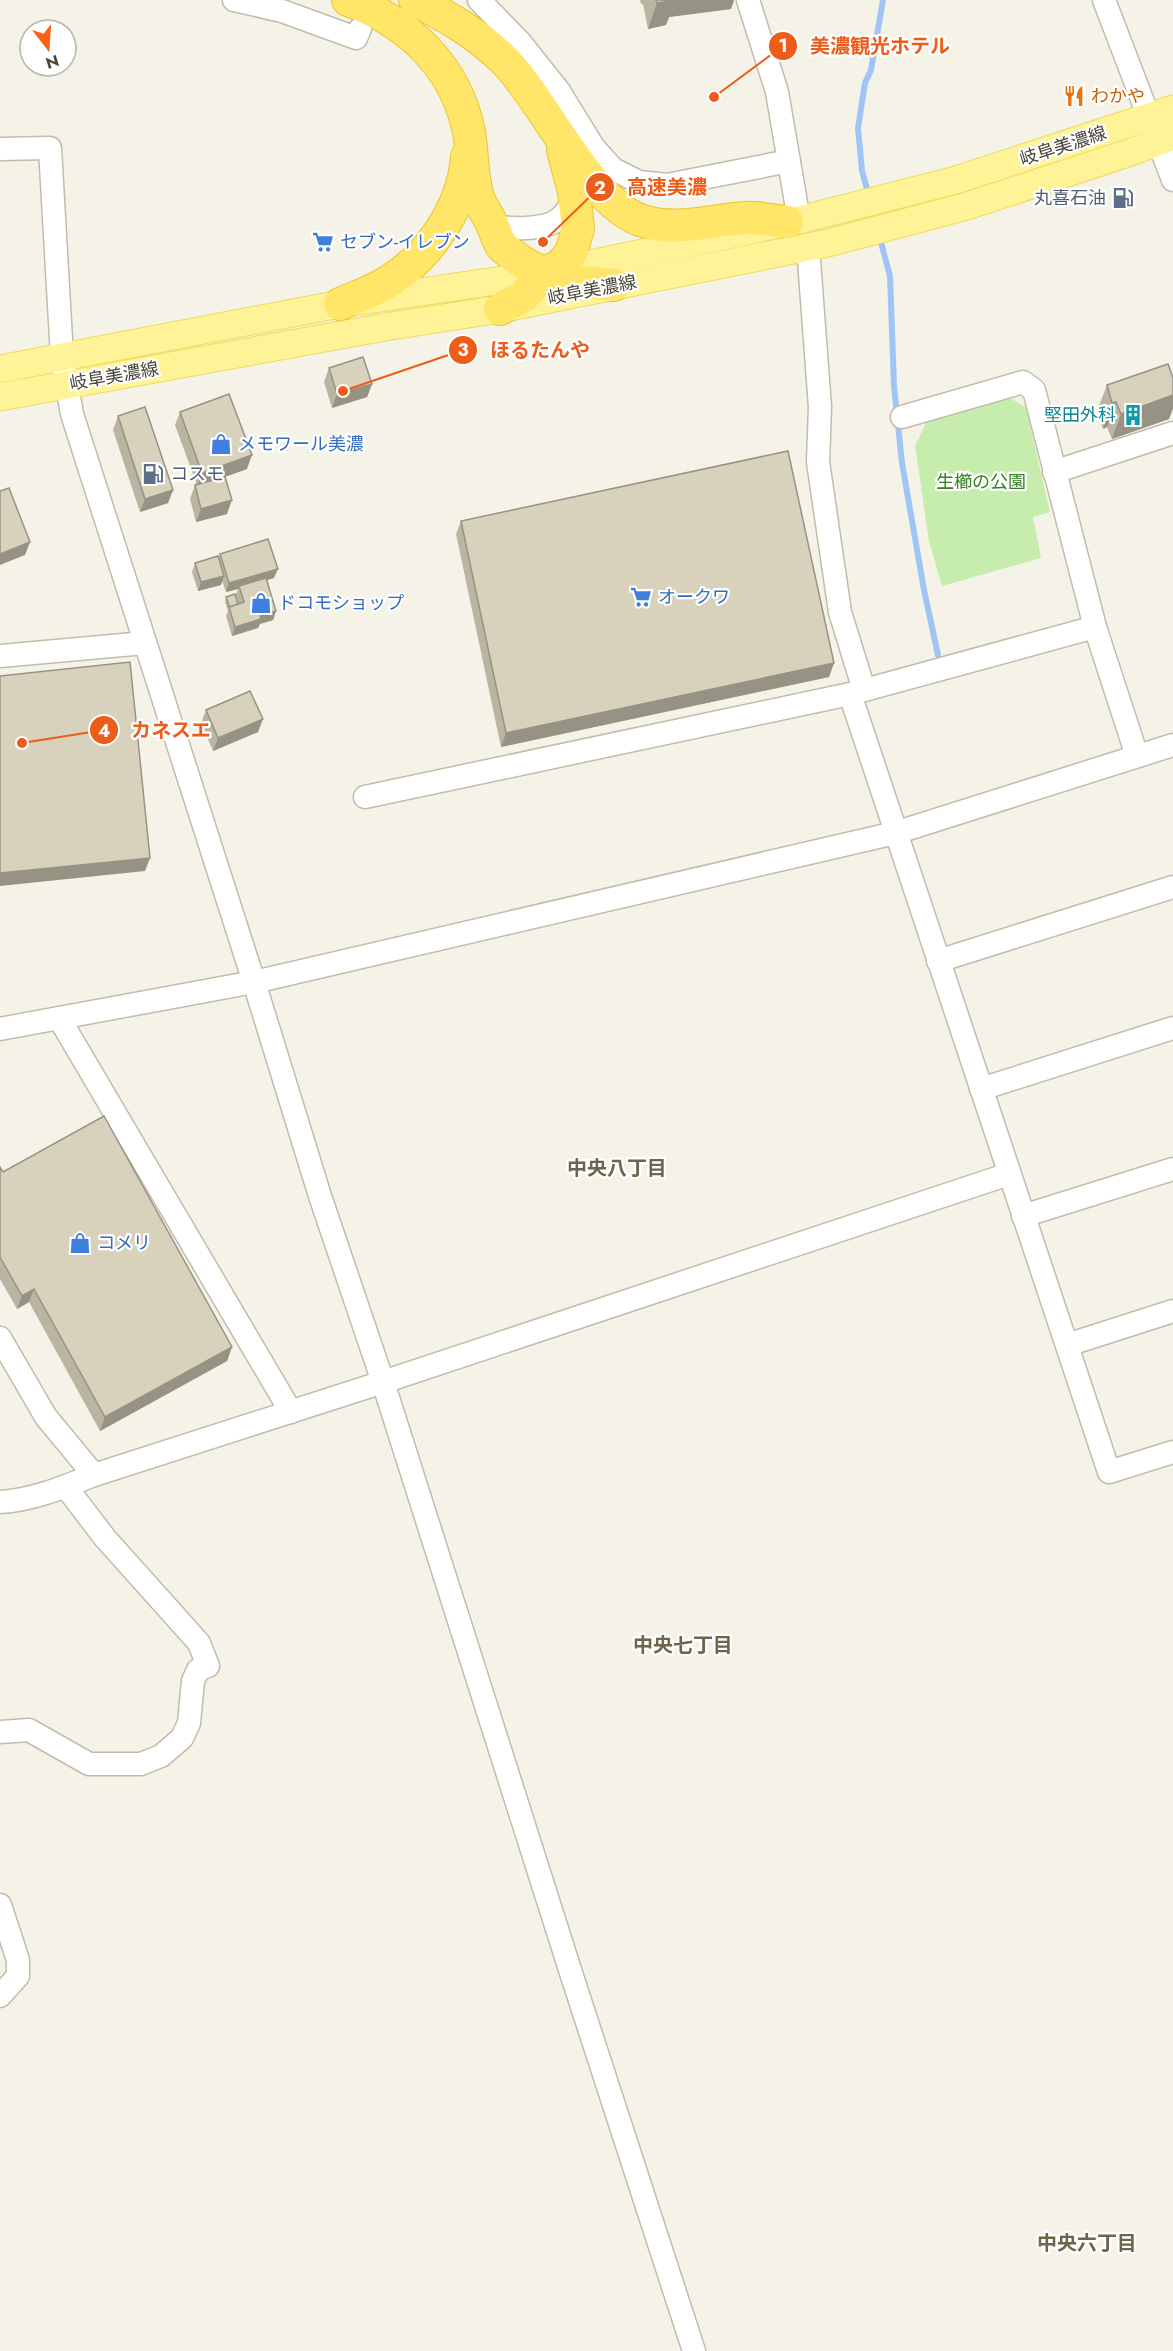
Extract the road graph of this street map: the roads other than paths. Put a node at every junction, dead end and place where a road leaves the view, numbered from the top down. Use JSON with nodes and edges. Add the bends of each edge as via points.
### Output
{"nodes":[{"id":1,"x":234,"y":0,"type":"edge"},
{"id":2,"x":348,"y":0,"type":"edge"},
{"id":3,"x":415,"y":0,"type":"edge"},
{"id":4,"x":479,"y":0,"type":"edge"},
{"id":5,"x":748,"y":0,"type":"edge"},
{"id":6,"x":1104,"y":0,"type":"edge"},
{"id":7,"x":360,"y":29,"type":"dead end"},
{"id":8,"x":1164,"y":126,"type":"edge"},
{"id":9,"x":557,"y":132,"type":"junction"},
{"id":10,"x":469,"y":133,"type":"junction"},
{"id":11,"x":0,"y":148,"type":"edge"},
{"id":12,"x":789,"y":161,"type":"junction"},
{"id":13,"x":1173,"y":180,"type":"edge"},
{"id":14,"x":575,"y":201,"type":"junction"},
{"id":15,"x":793,"y":221,"type":"junction"},
{"id":16,"x":493,"y":225,"type":"junction"},
{"id":17,"x":808,"y":247,"type":"junction"},
{"id":18,"x":543,"y":274,"type":"junction"},
{"id":19,"x":614,"y":285,"type":"junction"},
{"id":20,"x":340,"y":304,"type":"junction"},
{"id":21,"x":501,"y":309,"type":"junction"},
{"id":22,"x":62,"y":357,"type":"junction"},
{"id":23,"x":0,"y":369,"type":"edge"},
{"id":24,"x":67,"y":385,"type":"junction"},
{"id":25,"x":0,"y":397,"type":"edge"},
{"id":26,"x":902,"y":417,"type":"dead end"},
{"id":27,"x":1173,"y":434,"type":"edge"},
{"id":28,"x":1054,"y":472,"type":"junction"},
{"id":29,"x":1095,"y":627,"type":"junction"},
{"id":30,"x":145,"y":644,"type":"junction"},
{"id":31,"x":0,"y":656,"type":"edge"},
{"id":32,"x":857,"y":692,"type":"junction"},
{"id":33,"x":1173,"y":745,"type":"edge"},
{"id":34,"x":1137,"y":756,"type":"junction"},
{"id":35,"x":365,"y":797,"type":"dead end"},
{"id":36,"x":895,"y":833,"type":"junction"},
{"id":37,"x":1173,"y":887,"type":"edge"},
{"id":38,"x":938,"y":961,"type":"junction"},
{"id":39,"x":254,"y":982,"type":"junction"},
{"id":40,"x":59,"y":1018,"type":"junction"},
{"id":41,"x":1173,"y":1028,"type":"edge"},
{"id":42,"x":0,"y":1029,"type":"edge"},
{"id":43,"x":981,"y":1089,"type":"junction"},
{"id":44,"x":1173,"y":1169,"type":"edge"},
{"id":45,"x":1009,"y":1174,"type":"junction"},
{"id":46,"x":1023,"y":1216,"type":"junction"},
{"id":47,"x":1173,"y":1311,"type":"edge"},
{"id":48,"x":0,"y":1338,"type":"edge"},
{"id":49,"x":1066,"y":1345,"type":"junction"},
{"id":50,"x":383,"y":1382,"type":"junction"},
{"id":51,"x":291,"y":1412,"type":"junction"},
{"id":52,"x":1173,"y":1452,"type":"edge"},
{"id":53,"x":94,"y":1475,"type":"junction"},
{"id":54,"x":66,"y":1486,"type":"junction"},
{"id":55,"x":0,"y":1502,"type":"edge"},
{"id":56,"x":0,"y":1732,"type":"edge"},
{"id":57,"x":0,"y":1905,"type":"edge"},
{"id":58,"x":0,"y":1996,"type":"edge"},
{"id":59,"x":694,"y":2351,"type":"edge"}],
"edges":[{"from":1,"to":7,"type":"street","via":[[282,11],[356,38]]},
{"from":2,"to":10,"type":"highway","via":[[396,23],[418,39],[454,88]]},
{"from":3,"to":9,"type":"highway","via":[[472,33],[502,58]]},
{"from":4,"to":12,"type":"street","via":[[520,42],[559,91],[594,148],[613,169],[639,183],[667,185]]},
{"from":5,"to":12,"type":"street","via":[[777,92]]},
{"from":6,"to":8,"type":"street"},
{"from":8,"to":13,"type":"street"},
{"from":8,"to":15,"type":"main road","name":"岐阜美濃線"},
{"from":8,"to":17,"type":"main road","name":"岐阜美濃線","via":[[967,206]]},
{"from":9,"to":14,"type":"highway","via":[[568,162]]},
{"from":9,"to":15,"type":"highway","via":[[597,185],[620,209],[640,220],[668,227],[747,218]]},
{"from":10,"to":16,"type":"highway","via":[[479,199]]},
{"from":10,"to":20,"type":"highway","via":[[466,167],[447,222],[405,270],[379,287]]},
{"from":11,"to":22,"type":"street","via":[[50,148]]},
{"from":12,"to":15,"type":"street"},
{"from":14,"to":16,"type":"street","via":[[557,220],[521,228]]},
{"from":14,"to":18,"type":"highway","via":[[578,228],[572,253],[560,266]]},
{"from":15,"to":18,"type":"main road","name":"岐阜美濃線"},
{"from":16,"to":18,"type":"highway","via":[[501,246]]},
{"from":17,"to":19,"type":"main road","name":"岐阜美濃線"},
{"from":17,"to":32,"type":"street","via":[[820,407],[818,462],[840,612]]},
{"from":18,"to":19,"type":"highway"},
{"from":18,"to":20,"type":"main road","name":"岐阜美濃線"},
{"from":18,"to":21,"type":"highway","via":[[524,296]]},
{"from":19,"to":21,"type":"main road","name":"岐阜美濃線"},
{"from":20,"to":22,"type":"main road","name":"岐阜美濃線"},
{"from":21,"to":24,"type":"main road","name":"岐阜美濃線"},
{"from":22,"to":23,"type":"main road","name":"岐阜美濃線"},
{"from":22,"to":24,"type":"street"},
{"from":24,"to":25,"type":"main road","name":"岐阜美濃線"},
{"from":24,"to":30,"type":"street","via":[[72,414]]},
{"from":26,"to":28,"type":"street","via":[[1023,382],[1034,390]]},
{"from":27,"to":28,"type":"street"},
{"from":28,"to":29,"type":"street"},
{"from":29,"to":32,"type":"street"},
{"from":29,"to":34,"type":"street"},
{"from":30,"to":31,"type":"street"},
{"from":30,"to":39,"type":"street"},
{"from":32,"to":35,"type":"street"},
{"from":32,"to":36,"type":"street"},
{"from":33,"to":34,"type":"street"},
{"from":34,"to":36,"type":"street"},
{"from":36,"to":38,"type":"street"},
{"from":36,"to":39,"type":"street"},
{"from":37,"to":38,"type":"street"},
{"from":38,"to":43,"type":"street"},
{"from":39,"to":40,"type":"street"},
{"from":39,"to":50,"type":"street"},
{"from":40,"to":42,"type":"street"},
{"from":40,"to":51,"type":"street"},
{"from":41,"to":43,"type":"street"},
{"from":43,"to":45,"type":"street"},
{"from":44,"to":46,"type":"street"},
{"from":45,"to":46,"type":"street"},
{"from":45,"to":50,"type":"street"},
{"from":46,"to":49,"type":"street"},
{"from":47,"to":49,"type":"street"},
{"from":48,"to":53,"type":"street","via":[[46,1416]]},
{"from":49,"to":52,"type":"street","via":[[1109,1472]]},
{"from":50,"to":51,"type":"street"},
{"from":50,"to":59,"type":"street"},
{"from":51,"to":53,"type":"street"},
{"from":53,"to":54,"type":"street"},
{"from":54,"to":55,"type":"street","via":[[19,1501]]},
{"from":54,"to":56,"type":"street","via":[[105,1538],[199,1643],[208,1666],[198,1670],[193,1682],[189,1723],[182,1738],[161,1756],[141,1764],[89,1764],[29,1730]]},
{"from":57,"to":58,"type":"street","via":[[18,1960],[18,1976]]}]}
